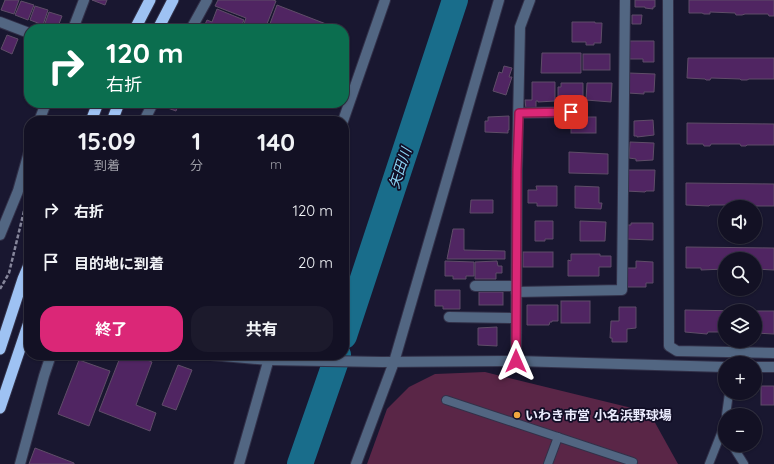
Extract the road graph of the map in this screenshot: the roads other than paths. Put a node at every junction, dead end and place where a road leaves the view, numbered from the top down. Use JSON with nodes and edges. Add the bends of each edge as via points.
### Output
{"nodes":[{"id":1,"x":84,"y":0,"type":"edge"},
{"id":2,"x":150,"y":0,"type":"edge"},
{"id":3,"x":173,"y":0,"type":"edge"},
{"id":4,"x":207,"y":0,"type":"edge"},
{"id":5,"x":385,"y":0,"type":"edge"},
{"id":6,"x":499,"y":0,"type":"edge"},
{"id":7,"x":530,"y":0,"type":"edge"},
{"id":8,"x":625,"y":0,"type":"edge"},
{"id":9,"x":668,"y":0,"type":"edge"},
{"id":10,"x":0,"y":22,"type":"edge"},
{"id":11,"x":75,"y":24,"type":"edge"},
{"id":12,"x":138,"y":24,"type":"edge"},
{"id":13,"x":161,"y":24,"type":"edge"},
{"id":14,"x":194,"y":24,"type":"edge"},
{"id":15,"x":24,"y":31,"type":"edge"},
{"id":16,"x":349,"y":104,"type":"edge"},
{"id":17,"x":571,"y":112,"type":"dead end"},
{"id":18,"x":519,"y":113,"type":"junction"},
{"id":19,"x":24,"y":170,"type":"edge"},
{"id":20,"x":0,"y":235,"type":"edge"},
{"id":21,"x":24,"y":279,"type":"edge"},
{"id":22,"x":475,"y":286,"type":"dead end"},
{"id":23,"x":516,"y":289,"type":"junction"},
{"id":24,"x":449,"y":317,"type":"dead end"},
{"id":25,"x":516,"y":318,"type":"junction"},
{"id":26,"x":24,"y":337,"type":"edge"},
{"id":27,"x":0,"y":349,"type":"edge"},
{"id":28,"x":774,"y":353,"type":"edge"},
{"id":29,"x":49,"y":360,"type":"edge"},
{"id":30,"x":269,"y":360,"type":"edge"},
{"id":31,"x":283,"y":360,"type":"edge"},
{"id":32,"x":516,"y":361,"type":"junction"},
{"id":33,"x":394,"y":362,"type":"junction"},
{"id":34,"x":718,"y":367,"type":"edge"},
{"id":35,"x":762,"y":367,"type":"edge"},
{"id":36,"x":774,"y":367,"type":"edge"},
{"id":37,"x":446,"y":400,"type":"dead end"},
{"id":38,"x":0,"y":408,"type":"edge"},
{"id":39,"x":558,"y":437,"type":"junction"},
{"id":40,"x":718,"y":445,"type":"edge"},
{"id":41,"x":736,"y":452,"type":"edge"},
{"id":42,"x":20,"y":464,"type":"edge"},
{"id":43,"x":239,"y":464,"type":"edge"},
{"id":44,"x":356,"y":464,"type":"edge"},
{"id":45,"x":548,"y":464,"type":"edge"},
{"id":46,"x":632,"y":464,"type":"edge"},
{"id":47,"x":709,"y":464,"type":"edge"},
{"id":48,"x":744,"y":464,"type":"edge"}],
"edges":[{"from":1,"to":11,"type":"street"},
{"from":2,"to":12,"type":"highway"},
{"from":3,"to":13,"type":"highway"},
{"from":4,"to":14,"type":"street"},
{"from":5,"to":16,"type":"street"},
{"from":6,"to":33,"type":"street"},
{"from":7,"to":18,"type":"street","via":[[520,27]]},
{"from":8,"to":23,"type":"street","via":[[622,290]]},
{"from":9,"to":28,"type":"street","via":[[669,346],[677,351]]},
{"from":10,"to":15,"type":"street"},
{"from":17,"to":18,"type":"street"},
{"from":18,"to":23,"type":"street"},
{"from":19,"to":20,"type":"street"},
{"from":21,"to":27,"type":"highway"},
{"from":22,"to":23,"type":"street"},
{"from":23,"to":25,"type":"street"},
{"from":24,"to":25,"type":"street"},
{"from":25,"to":32,"type":"street"},
{"from":26,"to":38,"type":"highway"},
{"from":29,"to":42,"type":"street"},
{"from":30,"to":43,"type":"street"},
{"from":31,"to":33,"type":"street"},
{"from":32,"to":33,"type":"street"},
{"from":32,"to":34,"type":"street"},
{"from":33,"to":44,"type":"street"},
{"from":35,"to":36,"type":"street"},
{"from":37,"to":39,"type":"lane"},
{"from":39,"to":45,"type":"lane"},
{"from":39,"to":46,"type":"lane","via":[[633,462]]},
{"from":40,"to":47,"type":"lane"},
{"from":41,"to":48,"type":"lane"}]}
